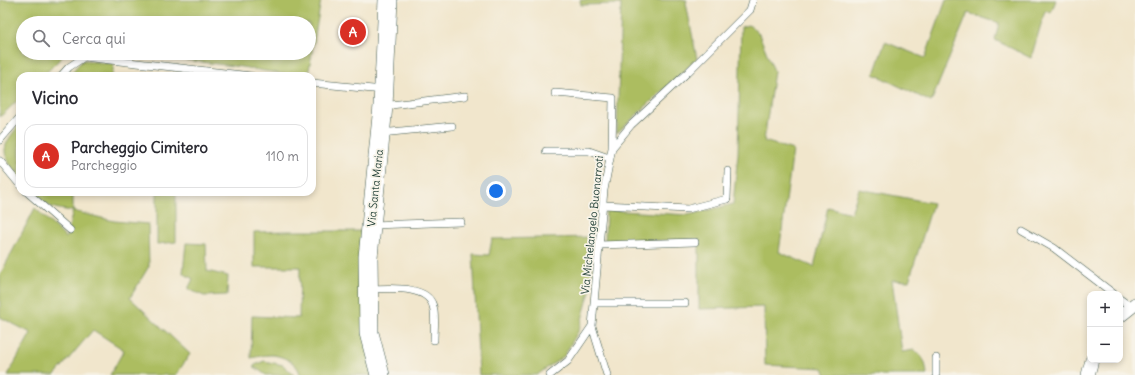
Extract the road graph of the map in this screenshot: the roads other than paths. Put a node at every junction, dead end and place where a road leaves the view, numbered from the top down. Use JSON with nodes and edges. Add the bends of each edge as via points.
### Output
{"nodes":[{"id":1,"x":388,"y":0,"type":"edge"},
{"id":2,"x":753,"y":0,"type":"edge"},
{"id":3,"x":80,"y":60,"type":"edge"},
{"id":4,"x":110,"y":60,"type":"edge"},
{"id":5,"x":65,"y":72,"type":"edge"},
{"id":6,"x":216,"y":72,"type":"edge"},
{"id":7,"x":316,"y":84,"type":"edge"},
{"id":8,"x":556,"y":93,"type":"dead end"},
{"id":9,"x":465,"y":96,"type":"dead end"},
{"id":10,"x":383,"y":98,"type":"junction"},
{"id":11,"x":16,"y":122,"type":"edge"},
{"id":12,"x":452,"y":126,"type":"dead end"},
{"id":13,"x":380,"y":133,"type":"junction"},
{"id":14,"x":0,"y":140,"type":"edge"},
{"id":15,"x":612,"y":148,"type":"junction"},
{"id":16,"x":546,"y":151,"type":"dead end"},
{"id":17,"x":609,"y":158,"type":"junction"},
{"id":18,"x":0,"y":161,"type":"edge"},
{"id":19,"x":728,"y":171,"type":"dead end"},
{"id":20,"x":16,"y":180,"type":"edge"},
{"id":21,"x":32,"y":196,"type":"edge"},
{"id":22,"x":603,"y":205,"type":"junction"},
{"id":23,"x":461,"y":222,"type":"dead end"},
{"id":24,"x":370,"y":225,"type":"junction"},
{"id":25,"x":1021,"y":229,"type":"dead end"},
{"id":26,"x":70,"y":230,"type":"dead end"},
{"id":27,"x":695,"y":242,"type":"dead end"},
{"id":28,"x":599,"y":245,"type":"junction"},
{"id":29,"x":367,"y":289,"type":"junction"},
{"id":30,"x":1110,"y":291,"type":"edge"},
{"id":31,"x":1123,"y":301,"type":"edge"},
{"id":32,"x":595,"y":303,"type":"junction"},
{"id":33,"x":685,"y":303,"type":"dead end"},
{"id":34,"x":1133,"y":306,"type":"edge"},
{"id":35,"x":1123,"y":314,"type":"edge"},
{"id":36,"x":592,"y":326,"type":"junction"},
{"id":37,"x":434,"y":340,"type":"dead end"},
{"id":38,"x":936,"y":358,"type":"dead end"},
{"id":39,"x":1091,"y":363,"type":"edge"},
{"id":40,"x":559,"y":372,"type":"edge"},
{"id":41,"x":380,"y":375,"type":"edge"},
{"id":42,"x":550,"y":375,"type":"edge"},
{"id":43,"x":607,"y":375,"type":"edge"},
{"id":44,"x":936,"y":375,"type":"edge"},
{"id":45,"x":1088,"y":375,"type":"edge"}],
"edges":[{"from":1,"to":10,"type":"street","name":"Via Santa Maria"},
{"from":2,"to":15,"type":"lane","name":"Via Michelangelo Buonarroti","via":[[750,10],[631,125]]},
{"from":3,"to":5,"type":"lane"},
{"from":4,"to":6,"type":"lane"},
{"from":7,"to":10,"type":"lane"},
{"from":8,"to":15,"type":"lane","via":[[613,98]]},
{"from":9,"to":10,"type":"lane"},
{"from":10,"to":13,"type":"street","name":"Via Santa Maria"},
{"from":11,"to":14,"type":"lane"},
{"from":12,"to":13,"type":"lane"},
{"from":13,"to":24,"type":"street","name":"Via Santa Maria"},
{"from":15,"to":17,"type":"lane","name":"Via Michelangelo Buonarroti"},
{"from":16,"to":17,"type":"lane","via":[[589,151]]},
{"from":17,"to":22,"type":"lane","name":"Via Michelangelo Buonarroti"},
{"from":18,"to":20,"type":"lane"},
{"from":19,"to":22,"type":"lane","via":[[727,199],[688,209]]},
{"from":21,"to":26,"type":"lane"},
{"from":22,"to":28,"type":"lane","name":"Via Michelangelo Buonarroti"},
{"from":23,"to":24,"type":"lane"},
{"from":24,"to":29,"type":"street","name":"Via Santa Maria"},
{"from":25,"to":30,"type":"lane","via":[[1054,248]]},
{"from":27,"to":28,"type":"lane"},
{"from":28,"to":32,"type":"lane","name":"Via Michelangelo Buonarroti"},
{"from":29,"to":37,"type":"lane","via":[[418,291],[428,297],[434,310]]},
{"from":29,"to":41,"type":"street","name":"Via Santa Maria","via":[[369,333]]},
{"from":31,"to":34,"type":"lane"},
{"from":32,"to":33,"type":"lane"},
{"from":32,"to":36,"type":"lane","name":"Via Michelangelo Buonarroti"},
{"from":34,"to":35,"type":"street"},
{"from":36,"to":40,"type":"lane","name":"Via Michelangelo Buonarroti"},
{"from":36,"to":43,"type":"lane"},
{"from":38,"to":44,"type":"lane"},
{"from":39,"to":45,"type":"street"},
{"from":40,"to":42,"type":"lane","name":"Via Michelangelo Buonarroti"}]}
